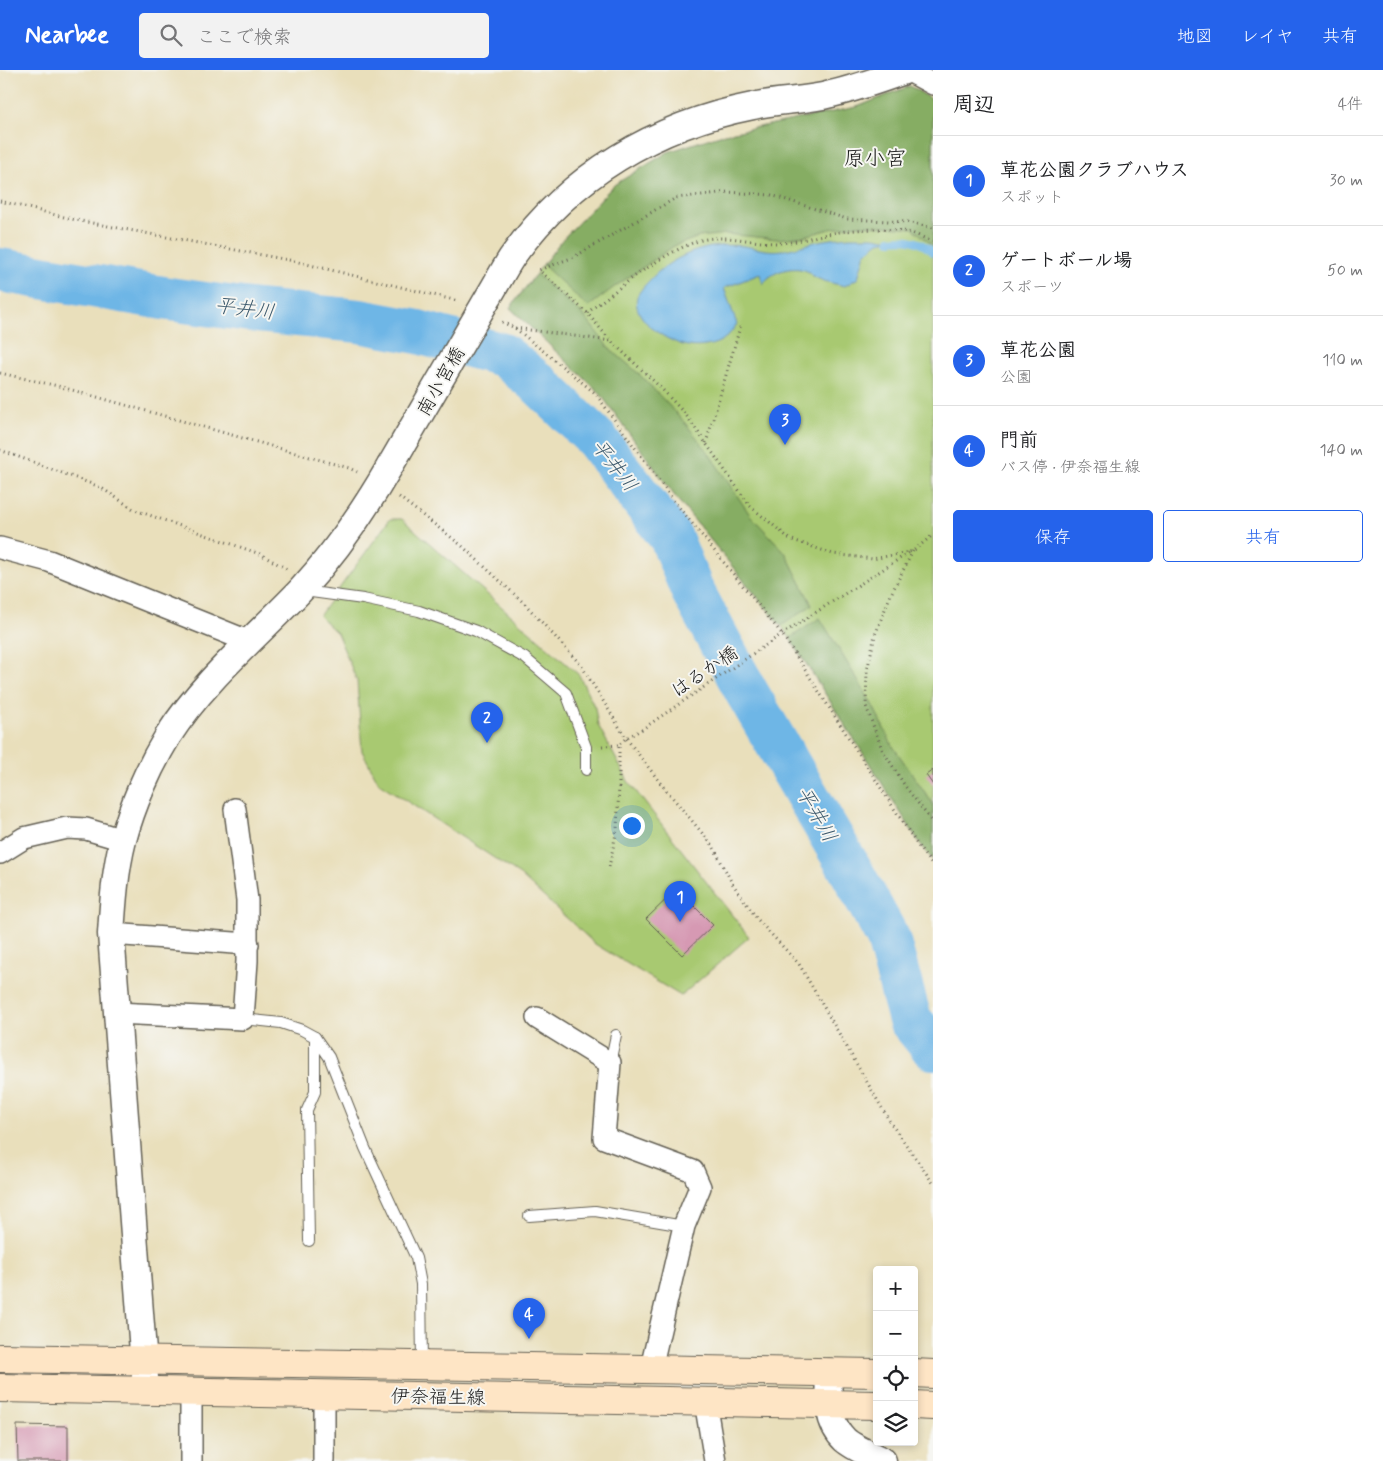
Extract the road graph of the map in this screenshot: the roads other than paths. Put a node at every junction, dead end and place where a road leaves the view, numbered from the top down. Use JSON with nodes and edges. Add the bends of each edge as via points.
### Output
{"nodes":[{"id":1,"x":891,"y":72,"type":"edge"},
{"id":2,"x":933,"y":84,"type":"edge"},
{"id":3,"x":0,"y":548,"type":"edge"},
{"id":4,"x":300,"y":590,"type":"junction"},
{"id":5,"x":250,"y":642,"type":"junction"},
{"id":6,"x":586,"y":770,"type":"dead end"},
{"id":7,"x":235,"y":809,"type":"dead end"},
{"id":8,"x":123,"y":840,"type":"junction"},
{"id":9,"x":0,"y":852,"type":"edge"},
{"id":10,"x":111,"y":934,"type":"junction"},
{"id":11,"x":248,"y":944,"type":"junction"},
{"id":12,"x":116,"y":1013,"type":"junction"},
{"id":13,"x":537,"y":1018,"type":"dead end"},
{"id":14,"x":243,"y":1019,"type":"junction"},
{"id":15,"x":616,"y":1035,"type":"dead end"},
{"id":16,"x":315,"y":1037,"type":"junction"},
{"id":17,"x":610,"y":1063,"type":"junction"},
{"id":18,"x":529,"y":1216,"type":"dead end"},
{"id":19,"x":684,"y":1226,"type":"junction"},
{"id":20,"x":308,"y":1241,"type":"dead end"},
{"id":21,"x":0,"y":1358,"type":"edge"},
{"id":22,"x":144,"y":1359,"type":"junction"},
{"id":23,"x":422,"y":1364,"type":"junction"},
{"id":24,"x":651,"y":1368,"type":"junction"},
{"id":25,"x":828,"y":1372,"type":"junction"},
{"id":26,"x":873,"y":1373,"type":"edge"},
{"id":27,"x":918,"y":1374,"type":"edge"},
{"id":28,"x":933,"y":1374,"type":"edge"},
{"id":29,"x":0,"y":1388,"type":"edge"},
{"id":30,"x":146,"y":1391,"type":"junction"},
{"id":31,"x":191,"y":1393,"type":"junction"},
{"id":32,"x":324,"y":1394,"type":"junction"},
{"id":33,"x":705,"y":1401,"type":"junction"},
{"id":34,"x":828,"y":1404,"type":"junction"},
{"id":35,"x":873,"y":1405,"type":"edge"},
{"id":36,"x":918,"y":1405,"type":"edge"},
{"id":37,"x":933,"y":1406,"type":"edge"},
{"id":38,"x":192,"y":1461,"type":"edge"},
{"id":39,"x":324,"y":1461,"type":"edge"},
{"id":40,"x":714,"y":1461,"type":"edge"},
{"id":41,"x":883,"y":1461,"type":"edge"}],
"edges":[{"from":1,"to":2,"type":"street"},
{"from":1,"to":4,"type":"street","name":"南小宮橋","bridge":true,"via":[[830,95],[753,106],[706,117],[666,132],[621,155],[581,183],[548,213],[512,257],[347,535]]},
{"from":3,"to":5,"type":"street","via":[[49,561]]},
{"from":4,"to":5,"type":"street","name":"南小宮橋"},
{"from":4,"to":6,"type":"lane","via":[[363,599],[419,612],[476,631],[525,658],[566,693],[586,748]]},
{"from":5,"to":8,"type":"street","name":"南小宮橋","via":[[214,678],[168,736],[144,781]]},
{"from":7,"to":11,"type":"street","via":[[247,900]]},
{"from":8,"to":9,"type":"street","via":[[86,829],[67,828],[24,838]]},
{"from":8,"to":10,"type":"street","name":"南小宮橋"},
{"from":10,"to":11,"type":"street"},
{"from":10,"to":12,"type":"street","name":"南小宮橋"},
{"from":11,"to":14,"type":"street"},
{"from":12,"to":14,"type":"street"},
{"from":12,"to":22,"type":"street","name":"南小宮橋"},
{"from":13,"to":17,"type":"street"},
{"from":14,"to":16,"type":"lane","via":[[281,1023]]},
{"from":15,"to":17,"type":"lane"},
{"from":16,"to":20,"type":"lane","via":[[315,1092],[307,1110]]},
{"from":16,"to":23,"type":"lane","via":[[329,1056],[365,1148],[416,1258],[422,1284]]},
{"from":17,"to":19,"type":"street","via":[[604,1138],[693,1171],[700,1187]]},
{"from":18,"to":19,"type":"lane","via":[[595,1211]]},
{"from":19,"to":24,"type":"street"},
{"from":21,"to":22,"type":"main road","name":"伊奈福生線"},
{"from":22,"to":23,"type":"main road","name":"伊奈福生線"},
{"from":22,"to":30,"type":"street","name":"南小宮橋"},
{"from":23,"to":24,"type":"main road","name":"伊奈福生線"},
{"from":24,"to":25,"type":"main road","name":"伊奈福生線"},
{"from":25,"to":26,"type":"main road","name":"伊奈福生線"},
{"from":25,"to":34,"type":"street"},
{"from":27,"to":28,"type":"main road"},
{"from":29,"to":30,"type":"main road","name":"伊奈福生線"},
{"from":30,"to":31,"type":"main road","name":"伊奈福生線"},
{"from":31,"to":32,"type":"main road","name":"伊奈福生線"},
{"from":31,"to":38,"type":"street"},
{"from":32,"to":33,"type":"main road","name":"伊奈福生線"},
{"from":32,"to":39,"type":"street"},
{"from":33,"to":34,"type":"main road","name":"伊奈福生線"},
{"from":33,"to":40,"type":"street"},
{"from":34,"to":35,"type":"main road","name":"伊奈福生線"},
{"from":34,"to":41,"type":"street","via":[[833,1423],[845,1440]]},
{"from":36,"to":37,"type":"main road"}]}
